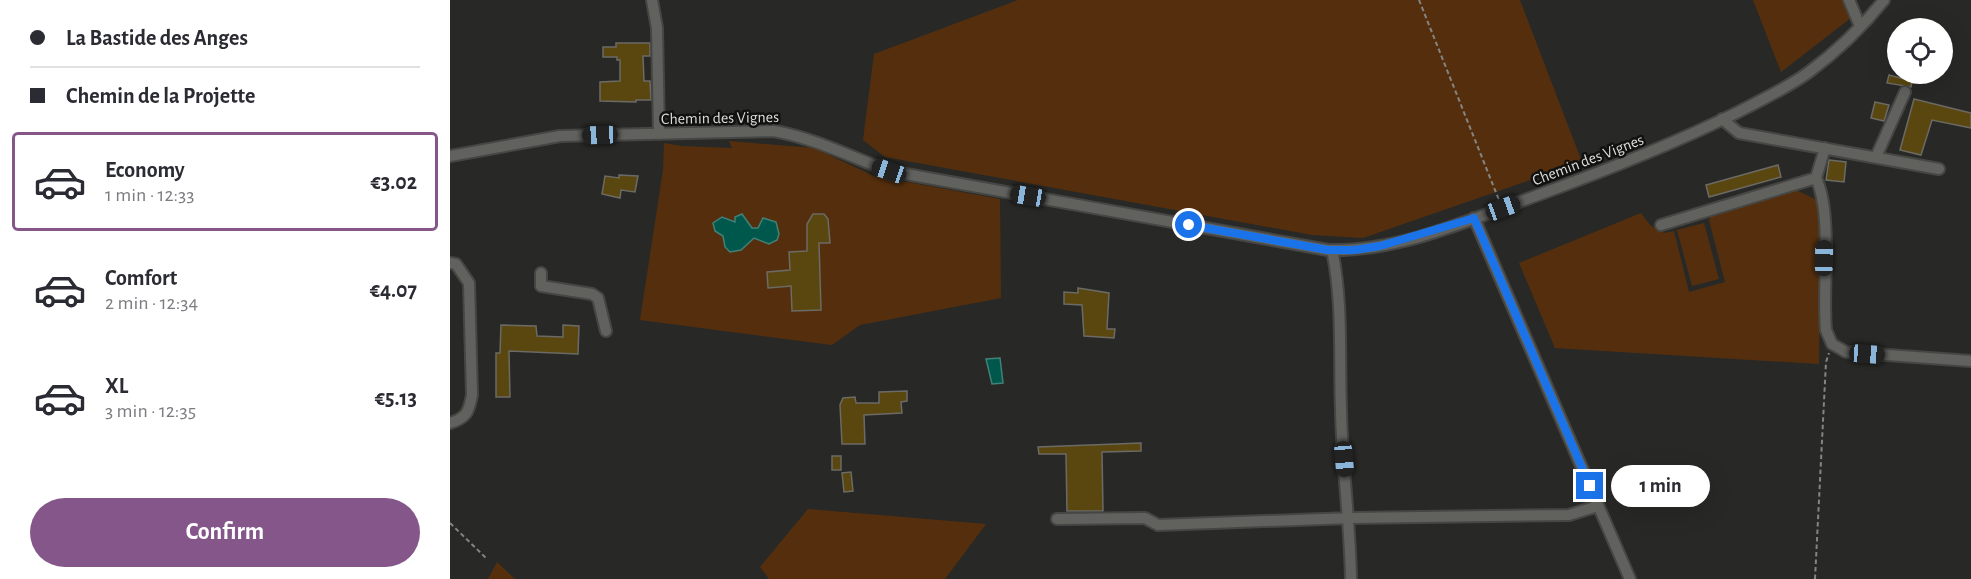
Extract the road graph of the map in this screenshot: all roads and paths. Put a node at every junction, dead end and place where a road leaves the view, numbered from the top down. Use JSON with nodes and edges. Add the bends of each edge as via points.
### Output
{"nodes":[{"id":1,"x":652,"y":0,"type":"edge"},
{"id":2,"x":1419,"y":0,"type":"edge"},
{"id":3,"x":1850,"y":0,"type":"edge"},
{"id":4,"x":1884,"y":0,"type":"edge"},
{"id":5,"x":1860,"y":26,"type":"junction"},
{"id":6,"x":1905,"y":92,"type":"dead end"},
{"id":7,"x":1722,"y":119,"type":"junction"},
{"id":8,"x":659,"y":134,"type":"junction"},
{"id":9,"x":1825,"y":148,"type":"junction"},
{"id":10,"x":450,"y":156,"type":"edge"},
{"id":11,"x":1876,"y":158,"type":"junction"},
{"id":12,"x":1939,"y":169,"type":"dead end"},
{"id":13,"x":1816,"y":178,"type":"junction"},
{"id":14,"x":1503,"y":208,"type":"junction"},
{"id":15,"x":1474,"y":218,"type":"junction"},
{"id":16,"x":1661,"y":225,"type":"dead end"},
{"id":17,"x":1332,"y":250,"type":"junction"},
{"id":18,"x":450,"y":263,"type":"edge"},
{"id":19,"x":541,"y":273,"type":"dead end"},
{"id":20,"x":606,"y":331,"type":"dead end"},
{"id":21,"x":1832,"y":344,"type":"junction"},
{"id":22,"x":1971,"y":361,"type":"edge"},
{"id":23,"x":450,"y":423,"type":"edge"},
{"id":24,"x":1599,"y":506,"type":"junction"},
{"id":25,"x":1350,"y":518,"type":"junction"},
{"id":26,"x":1057,"y":519,"type":"dead end"},
{"id":27,"x":450,"y":523,"type":"edge"},
{"id":28,"x":487,"y":559,"type":"dead end"},
{"id":29,"x":1351,"y":579,"type":"edge"},
{"id":30,"x":1630,"y":579,"type":"edge"},
{"id":31,"x":1815,"y":579,"type":"edge"}],
"edges":[{"from":1,"to":8,"type":"street","via":[[657,28]]},
{"from":2,"to":14,"type":"path"},
{"from":3,"to":5,"type":"street"},
{"from":4,"to":5,"type":"street","name":"Chemin des Vignes"},
{"from":5,"to":7,"type":"street","name":"Chemin des Vignes","via":[[1809,72]]},
{"from":6,"to":11,"type":"street"},
{"from":7,"to":9,"type":"street","via":[[1739,133]]},
{"from":7,"to":14,"type":"street","name":"Chemin des Vignes","via":[[1643,156]]},
{"from":8,"to":10,"type":"street","name":"Chemin des Vignes","via":[[560,136]]},
{"from":8,"to":17,"type":"street","name":"Chemin des Vignes","via":[[774,130],[800,135],[889,171]]},
{"from":9,"to":11,"type":"street"},
{"from":9,"to":13,"type":"street"},
{"from":11,"to":12,"type":"street"},
{"from":13,"to":16,"type":"street"},
{"from":13,"to":21,"type":"street","via":[[1824,214],[1826,330]]},
{"from":14,"to":15,"type":"street","name":"Chemin des Vignes"},
{"from":15,"to":17,"type":"street","name":"Chemin des Vignes","via":[[1380,246]]},
{"from":15,"to":24,"type":"street"},
{"from":17,"to":25,"type":"street","via":[[1338,277],[1341,413]]},
{"from":18,"to":23,"type":"street","via":[[456,264],[469,283],[472,395],[470,411]]},
{"from":19,"to":20,"type":"street","via":[[541,286],[598,298]]},
{"from":21,"to":22,"type":"street","via":[[1846,352]]},
{"from":21,"to":31,"type":"path","via":[[1826,362]]},
{"from":24,"to":25,"type":"street","via":[[1569,515]]},
{"from":24,"to":30,"type":"street"},
{"from":25,"to":26,"type":"street","via":[[1158,525],[1145,518]]},
{"from":25,"to":29,"type":"street"},
{"from":27,"to":28,"type":"path"}]}
